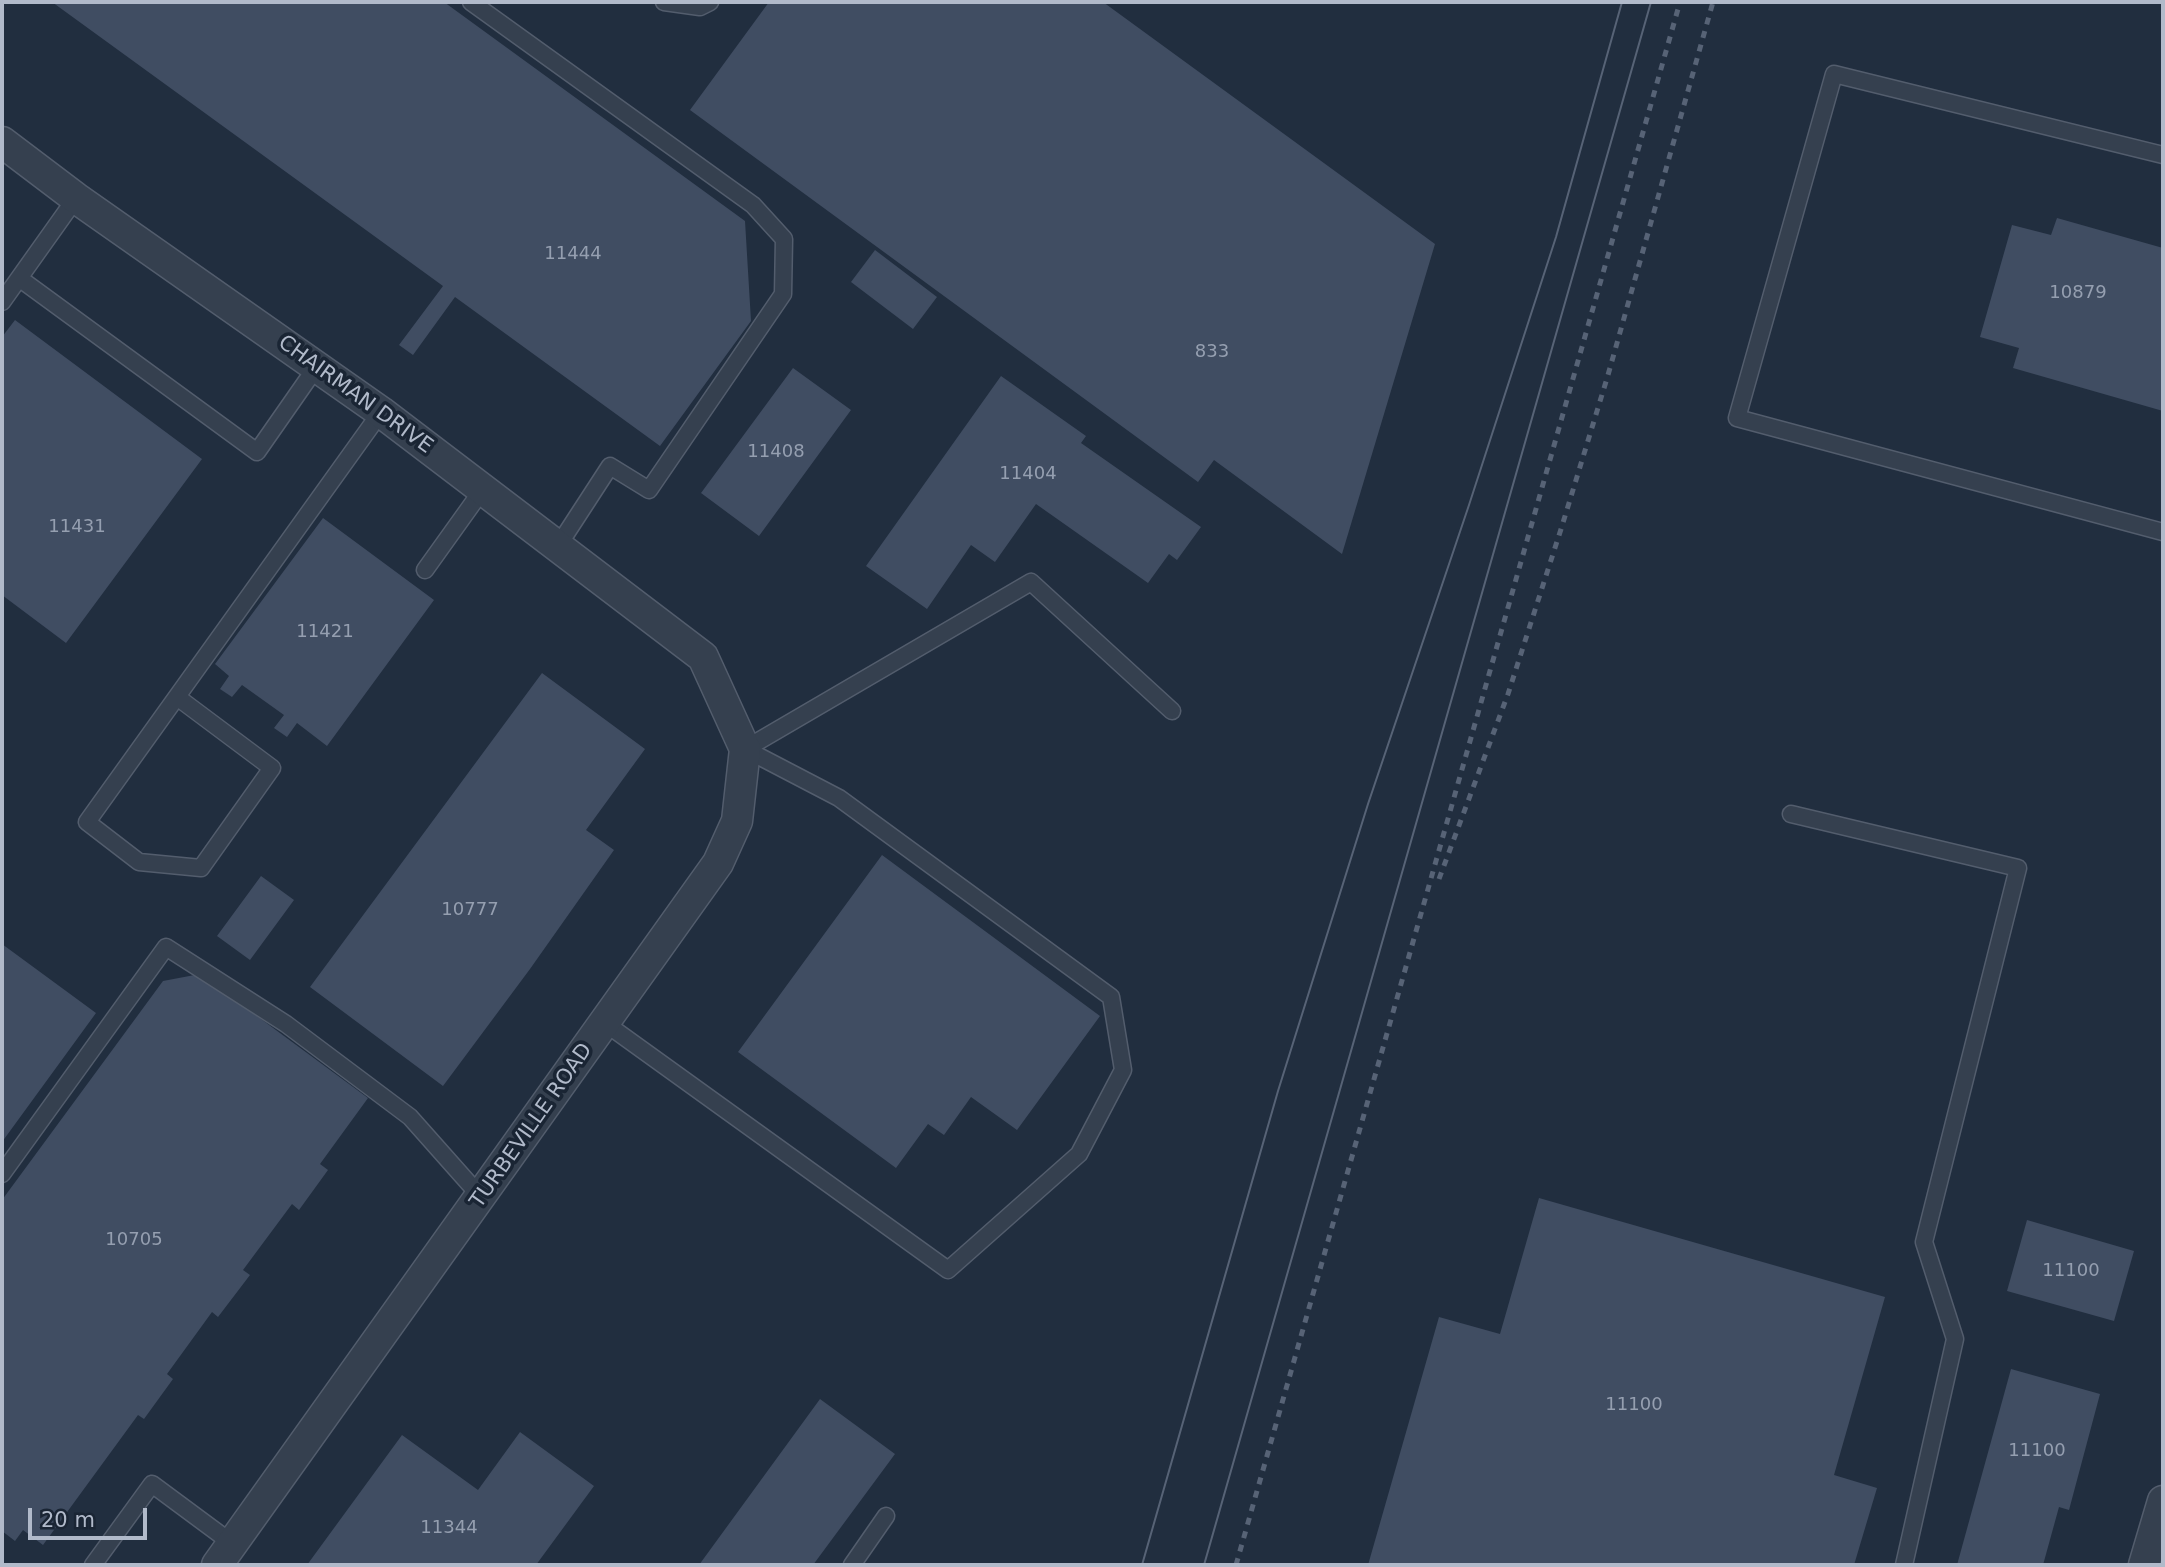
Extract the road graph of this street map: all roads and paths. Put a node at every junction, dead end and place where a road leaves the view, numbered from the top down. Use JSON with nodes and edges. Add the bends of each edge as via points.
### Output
{"nodes":[{"id":1,"x":471,"y":2,"type":"edge"},
{"id":2,"x":664,"y":2,"type":"edge"},
{"id":3,"x":710,"y":2,"type":"edge"},
{"id":4,"x":2,"y":142,"type":"edge"},
{"id":5,"x":2163,"y":155,"type":"edge"},
{"id":6,"x":76,"y":198,"type":"junction"},
{"id":7,"x":19,"y":278,"type":"junction"},
{"id":8,"x":2,"y":302,"type":"edge"},
{"id":9,"x":317,"y":366,"type":"junction"},
{"id":10,"x":381,"y":412,"type":"junction"},
{"id":11,"x":483,"y":489,"type":"junction"},
{"id":12,"x":2163,"y":532,"type":"edge"},
{"id":13,"x":558,"y":546,"type":"junction"},
{"id":14,"x":425,"y":570,"type":"dead end"},
{"id":15,"x":177,"y":697,"type":"junction"},
{"id":16,"x":1172,"y":711,"type":"dead end"},
{"id":17,"x":745,"y":749,"type":"junction"},
{"id":18,"x":1791,"y":814,"type":"dead end"},
{"id":19,"x":605,"y":1023,"type":"junction"},
{"id":20,"x":2,"y":1174,"type":"edge"},
{"id":21,"x":481,"y":1197,"type":"junction"},
{"id":22,"x":2163,"y":1502,"type":"edge"},
{"id":23,"x":886,"y":1516,"type":"dead end"},
{"id":24,"x":2159,"y":1531,"type":"edge"},
{"id":25,"x":225,"y":1555,"type":"edge"},
{"id":26,"x":93,"y":1565,"type":"edge"},
{"id":27,"x":852,"y":1565,"type":"edge"},
{"id":28,"x":1903,"y":1565,"type":"edge"},
{"id":29,"x":2144,"y":1565,"type":"edge"}],
"edges":[{"from":1,"to":13,"type":"lane","via":[[753,205],[784,239],[783,294],[649,490],[610,466]]},
{"from":2,"to":3,"type":"lane","via":[[700,6]]},
{"from":4,"to":6,"type":"street","name":"CHAIRMAN DRIVE"},
{"from":5,"to":12,"type":"lane","via":[[1833,74],[1737,418]]},
{"from":6,"to":7,"type":"lane"},
{"from":6,"to":9,"type":"street","name":"CHAIRMAN DRIVE"},
{"from":7,"to":8,"type":"lane"},
{"from":7,"to":9,"type":"lane","via":[[257,452]]},
{"from":9,"to":10,"type":"street","name":"CHAIRMAN DRIVE"},
{"from":10,"to":11,"type":"street","name":"CHAIRMAN DRIVE"},
{"from":10,"to":15,"type":"lane"},
{"from":11,"to":13,"type":"street","name":"CHAIRMAN DRIVE"},
{"from":11,"to":14,"type":"lane"},
{"from":13,"to":17,"type":"street","name":"CHAIRMAN DRIVE","via":[[703,657]]},
{"from":15,"to":15,"type":"lane","via":[[87,821],[139,862],[201,868],[272,768]]},
{"from":16,"to":17,"type":"lane","via":[[1031,582]]},
{"from":17,"to":19,"type":"street","name":"TURBEVILLE ROAD","via":[[737,821],[718,863]]},
{"from":17,"to":19,"type":"lane","via":[[839,798],[1111,997],[1123,1070],[1079,1154],[948,1270]]},
{"from":18,"to":28,"type":"lane","via":[[2018,868],[1924,1242],[1955,1339]]},
{"from":19,"to":21,"type":"street","name":"TURBEVILLE ROAD"},
{"from":20,"to":21,"type":"lane","via":[[166,947],[286,1024],[410,1117]]},
{"from":21,"to":25,"type":"street","name":"TURBEVILLE ROAD"},
{"from":22,"to":24,"type":"street"},
{"from":23,"to":27,"type":"lane"},
{"from":24,"to":29,"type":"street"},
{"from":25,"to":26,"type":"lane","via":[[152,1484]]}]}
